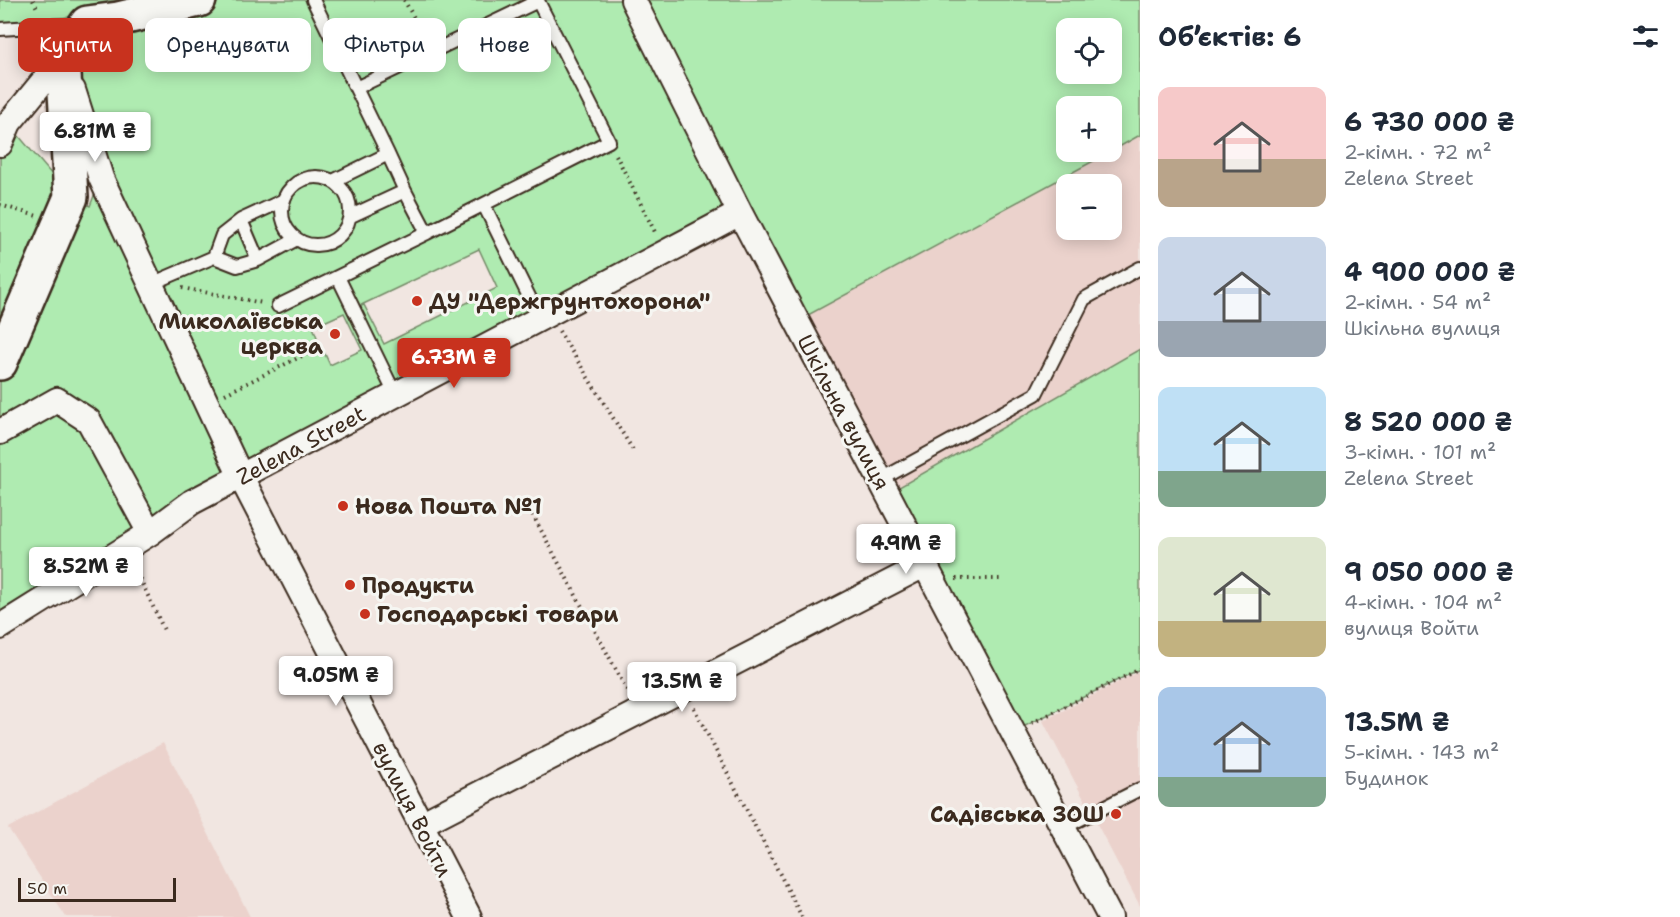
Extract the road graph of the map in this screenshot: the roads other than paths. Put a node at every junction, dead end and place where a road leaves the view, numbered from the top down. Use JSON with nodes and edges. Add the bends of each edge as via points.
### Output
{"nodes":[{"id":1,"x":199,"y":0,"type":"edge"},
{"id":2,"x":313,"y":0,"type":"edge"},
{"id":3,"x":633,"y":0,"type":"edge"},
{"id":4,"x":122,"y":18,"type":"edge"},
{"id":5,"x":18,"y":28,"type":"edge"},
{"id":6,"x":0,"y":29,"type":"edge"},
{"id":7,"x":51,"y":72,"type":"edge"},
{"id":8,"x":64,"y":72,"type":"edge"},
{"id":9,"x":68,"y":72,"type":"edge"},
{"id":10,"x":356,"y":88,"type":"junction"},
{"id":11,"x":0,"y":144,"type":"edge"},
{"id":12,"x":388,"y":154,"type":"junction"},
{"id":13,"x":333,"y":181,"type":"junction"},
{"id":14,"x":405,"y":191,"type":"junction"},
{"id":15,"x":284,"y":200,"type":"junction"},
{"id":16,"x":484,"y":205,"type":"junction"},
{"id":17,"x":740,"y":213,"type":"junction"},
{"id":18,"x":351,"y":216,"type":"junction"},
{"id":19,"x":241,"y":220,"type":"junction"},
{"id":20,"x":427,"y":233,"type":"junction"},
{"id":21,"x":297,"y":239,"type":"junction"},
{"id":22,"x":214,"y":257,"type":"junction"},
{"id":23,"x":258,"y":260,"type":"junction"},
{"id":24,"x":1140,"y":268,"type":"edge"},
{"id":25,"x":338,"y":277,"type":"junction"},
{"id":26,"x":152,"y":284,"type":"junction"},
{"id":27,"x":278,"y":306,"type":"road end"},
{"id":28,"x":540,"y":320,"type":"junction"},
{"id":29,"x":0,"y":363,"type":"edge"},
{"id":30,"x":396,"y":396,"type":"junction"},
{"id":31,"x":0,"y":432,"type":"edge"},
{"id":32,"x":241,"y":477,"type":"junction"},
{"id":33,"x":880,"y":480,"type":"junction"},
{"id":34,"x":150,"y":533,"type":"junction"},
{"id":35,"x":928,"y":572,"type":"junction"},
{"id":36,"x":0,"y":627,"type":"edge"},
{"id":37,"x":1140,"y":789,"type":"edge"},
{"id":38,"x":421,"y":824,"type":"junction"},
{"id":39,"x":1063,"y":828,"type":"junction"},
{"id":40,"x":1105,"y":914,"type":"edge"},
{"id":41,"x":469,"y":917,"type":"edge"}],
"edges":[{"from":1,"to":4,"type":"street"},
{"from":2,"to":10,"type":"lane"},
{"from":3,"to":17,"type":"street","name":"Шкільна вулиця"},
{"from":5,"to":6,"type":"lane"},
{"from":7,"to":11,"type":"street","via":[[9,123]]},
{"from":8,"to":29,"type":"street","via":[[71,197]]},
{"from":9,"to":26,"type":"street","name":"вулиця Войти","via":[[101,178]]},
{"from":10,"to":12,"type":"lane"},
{"from":10,"to":16,"type":"lane","via":[[538,1],[609,141]]},
{"from":12,"to":13,"type":"lane"},
{"from":12,"to":14,"type":"lane"},
{"from":13,"to":15,"type":"lane","via":[[316,176],[306,178],[293,185]]},
{"from":13,"to":18,"type":"lane","via":[[348,196]]},
{"from":14,"to":18,"type":"lane"},
{"from":14,"to":20,"type":"lane"},
{"from":15,"to":19,"type":"lane"},
{"from":15,"to":21,"type":"lane","via":[[284,222]]},
{"from":16,"to":20,"type":"lane"},
{"from":16,"to":28,"type":"lane"},
{"from":17,"to":28,"type":"street","name":"Zelena Street"},
{"from":17,"to":33,"type":"street","name":"Шкільна вулиця"},
{"from":18,"to":21,"type":"lane","via":[[343,233],[323,245]]},
{"from":19,"to":22,"type":"lane","via":[[222,235]]},
{"from":19,"to":23,"type":"lane"},
{"from":20,"to":25,"type":"lane"},
{"from":21,"to":23,"type":"lane"},
{"from":22,"to":23,"type":"lane","via":[[237,266]]},
{"from":22,"to":26,"type":"lane"},
{"from":24,"to":33,"type":"lane","via":[[1084,299],[1036,394]]},
{"from":25,"to":27,"type":"lane"},
{"from":25,"to":30,"type":"lane"},
{"from":26,"to":32,"type":"street","name":"вулиця Войти"},
{"from":28,"to":30,"type":"street","name":"Zelena Street"},
{"from":30,"to":32,"type":"street","name":"Zelena Street"},
{"from":31,"to":34,"type":"street","via":[[57,400],[89,421]]},
{"from":32,"to":34,"type":"street","name":"Zelena Street","via":[[192,502]]},
{"from":32,"to":38,"type":"street","name":"вулиця Войти"},
{"from":33,"to":35,"type":"street","name":"Шкільна вулиця"},
{"from":34,"to":36,"type":"street","name":"Zelena Street"},
{"from":35,"to":38,"type":"street","via":[[684,689]]},
{"from":35,"to":39,"type":"street","name":"Шкільна вулиця"},
{"from":37,"to":39,"type":"lane"},
{"from":38,"to":41,"type":"street","name":"вулиця Войти"},
{"from":39,"to":40,"type":"street","name":"Шкільна вулиця"}]}
